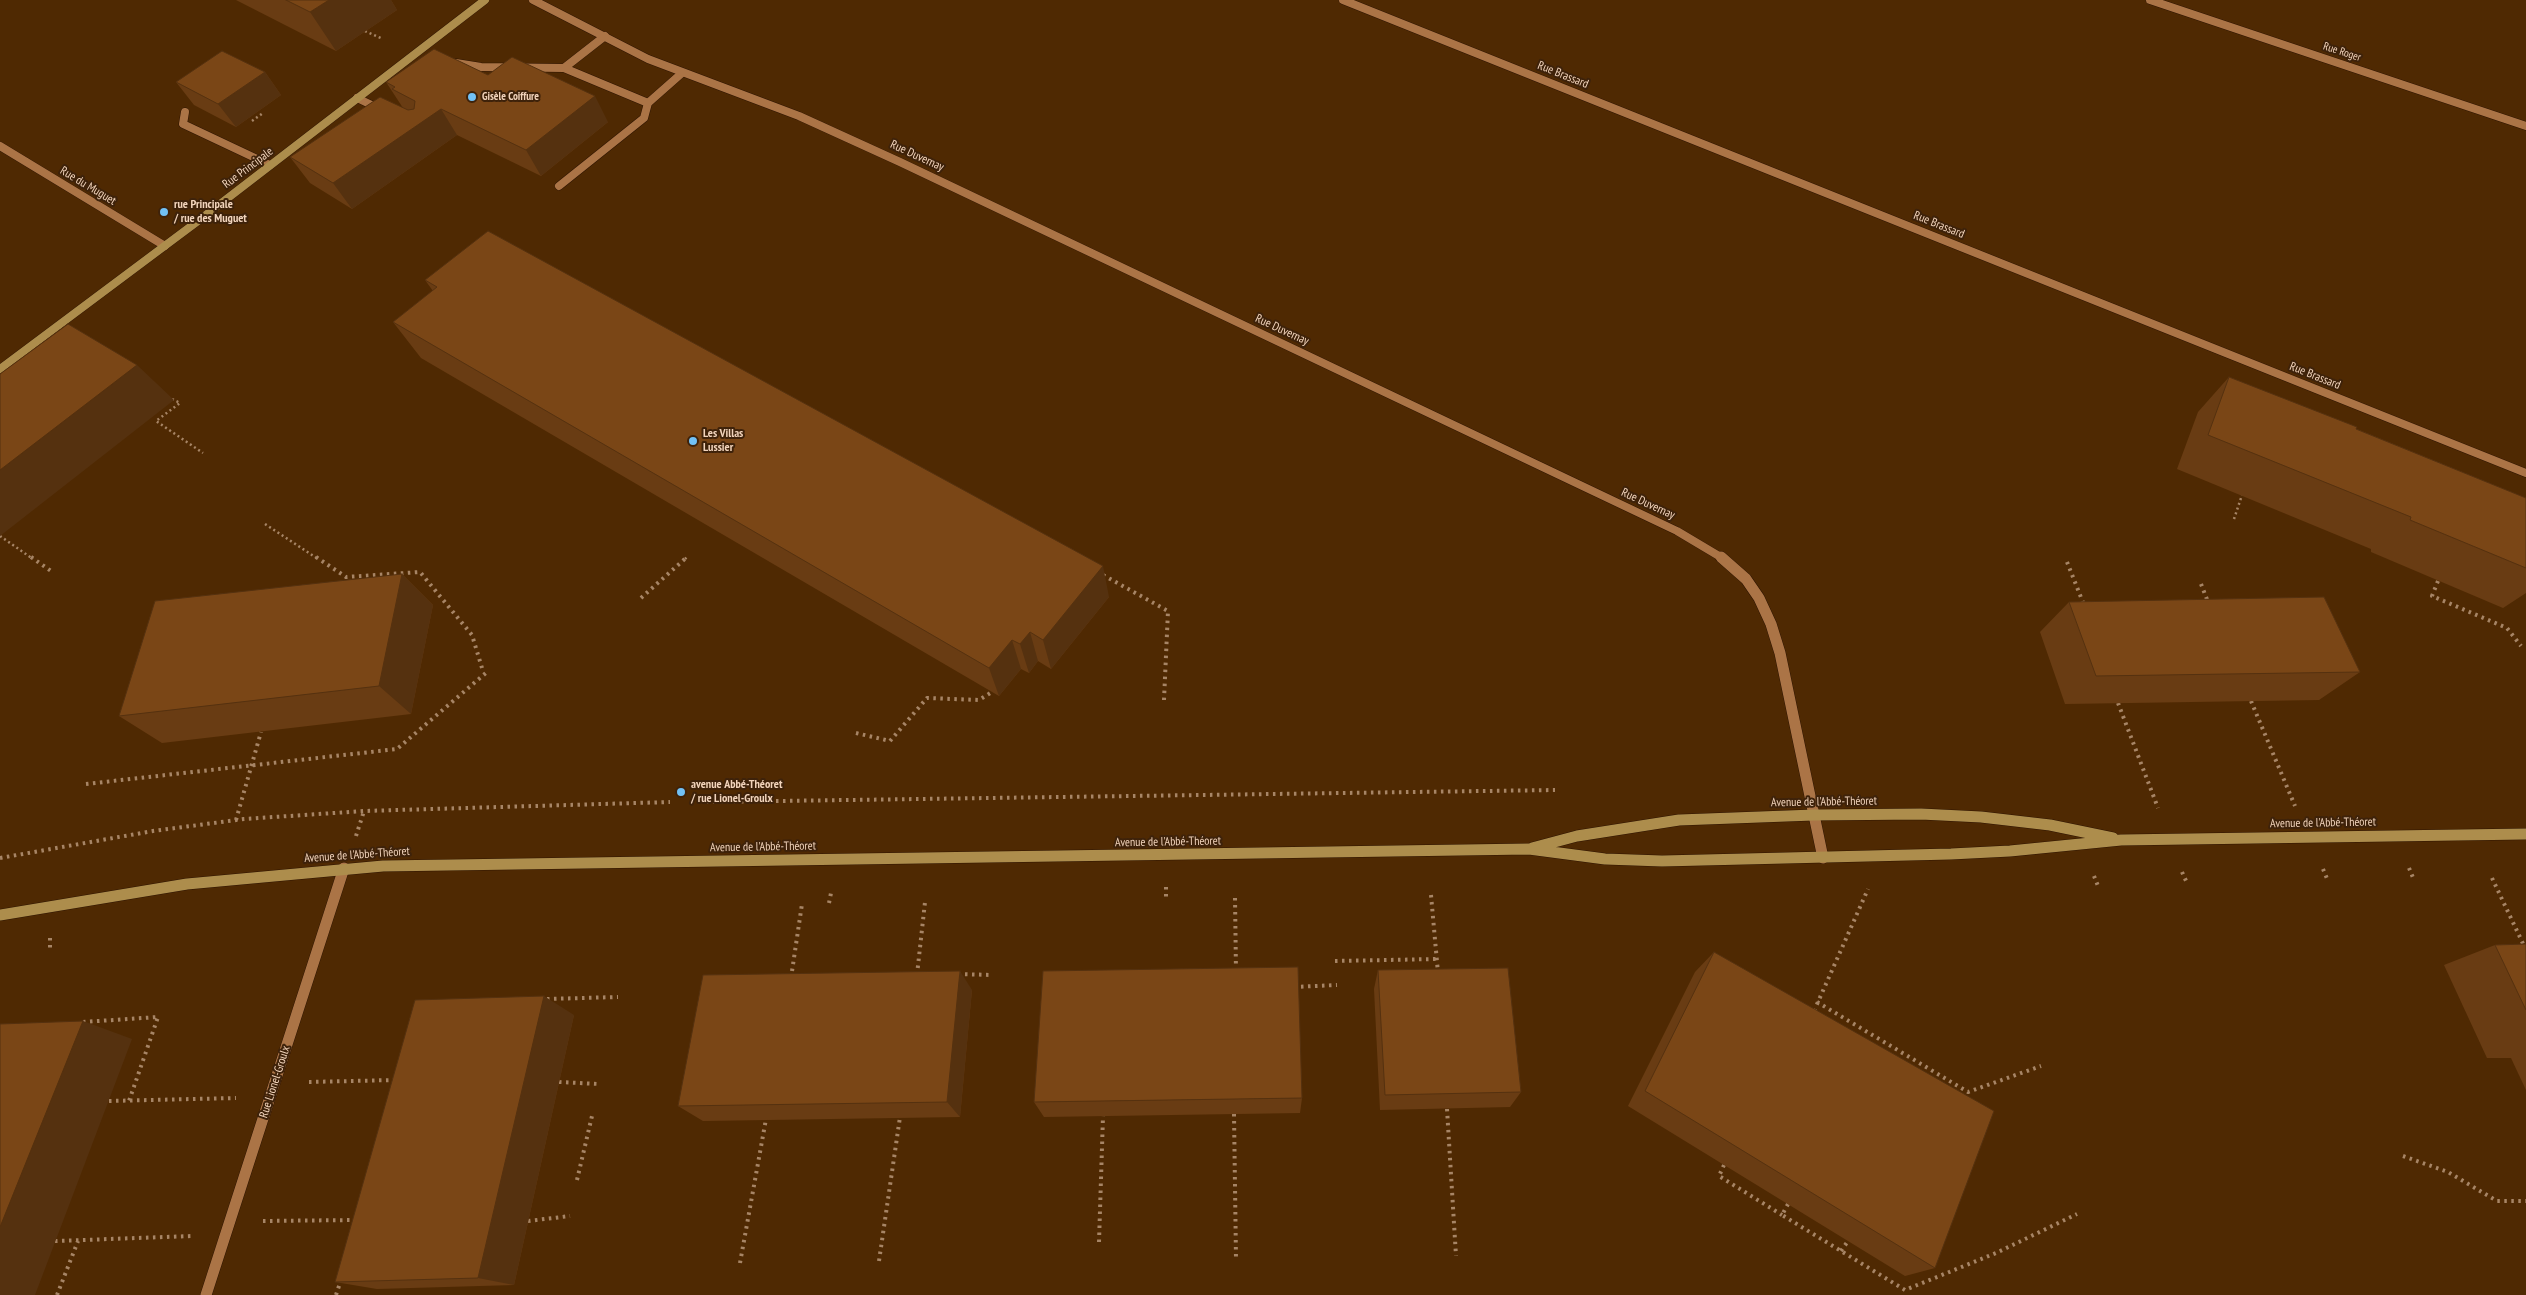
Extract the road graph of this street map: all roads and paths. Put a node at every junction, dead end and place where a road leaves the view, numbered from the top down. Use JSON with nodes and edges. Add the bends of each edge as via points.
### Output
{"nodes":[{"id":1,"x":484,"y":0,"type":"edge"},
{"id":2,"x":533,"y":0,"type":"edge"},
{"id":3,"x":1343,"y":0,"type":"edge"},
{"id":4,"x":2150,"y":0,"type":"edge"},
{"id":5,"x":366,"y":31,"type":"dead end"},
{"id":6,"x":604,"y":36,"type":"junction"},
{"id":7,"x":387,"y":41,"type":"dead end"},
{"id":8,"x":450,"y":62,"type":"edge"},
{"id":9,"x":564,"y":68,"type":"junction"},
{"id":10,"x":682,"y":73,"type":"junction"},
{"id":11,"x":357,"y":98,"type":"junction"},
{"id":12,"x":648,"y":103,"type":"junction"},
{"id":13,"x":185,"y":112,"type":"edge"},
{"id":14,"x":389,"y":113,"type":"edge"},
{"id":15,"x":2526,"y":126,"type":"edge"},
{"id":16,"x":0,"y":146,"type":"edge"},
{"id":17,"x":270,"y":165,"type":"junction"},
{"id":18,"x":559,"y":186,"type":"dead end"},
{"id":19,"x":165,"y":246,"type":"junction"},
{"id":20,"x":0,"y":369,"type":"edge"},
{"id":21,"x":165,"y":395,"type":"dead end"},
{"id":22,"x":151,"y":418,"type":"dead end"},
{"id":23,"x":156,"y":422,"type":"junction"},
{"id":24,"x":203,"y":453,"type":"dead end"},
{"id":25,"x":2526,"y":473,"type":"edge"},
{"id":26,"x":2242,"y":495,"type":"edge"},
{"id":27,"x":2234,"y":519,"type":"dead end"},
{"id":28,"x":265,"y":524,"type":"dead end"},
{"id":29,"x":0,"y":536,"type":"edge"},
{"id":30,"x":688,"y":556,"type":"dead end"},
{"id":31,"x":2067,"y":562,"type":"dead end"},
{"id":32,"x":51,"y":571,"type":"dead end"},
{"id":33,"x":1099,"y":573,"type":"edge"},
{"id":34,"x":352,"y":576,"type":"junction"},
{"id":35,"x":2438,"y":581,"type":"edge"},
{"id":36,"x":2201,"y":584,"type":"dead end"},
{"id":37,"x":350,"y":586,"type":"edge"},
{"id":38,"x":641,"y":598,"type":"dead end"},
{"id":39,"x":2212,"y":611,"type":"edge"},
{"id":40,"x":2087,"y":614,"type":"edge"},
{"id":41,"x":2521,"y":646,"type":"dead end"},
{"id":42,"x":482,"y":668,"type":"dead end"},
{"id":43,"x":487,"y":672,"type":"dead end"},
{"id":44,"x":992,"y":692,"type":"edge"},
{"id":45,"x":1164,"y":700,"type":"dead end"},
{"id":46,"x":2251,"y":701,"type":"edge"},
{"id":47,"x":2118,"y":703,"type":"edge"},
{"id":48,"x":261,"y":732,"type":"edge"},
{"id":49,"x":856,"y":733,"type":"dead end"},
{"id":50,"x":251,"y":765,"type":"junction"},
{"id":51,"x":86,"y":784,"type":"dead end"},
{"id":52,"x":1555,"y":790,"type":"dead end"},
{"id":53,"x":670,"y":802,"type":"dead end"},
{"id":54,"x":706,"y":802,"type":"dead end"},
{"id":55,"x":1814,"y":815,"type":"junction"},
{"id":56,"x":236,"y":820,"type":"junction"},
{"id":57,"x":2526,"y":834,"type":"edge"},
{"id":58,"x":2308,"y":837,"type":"junction"},
{"id":59,"x":2170,"y":839,"type":"junction"},
{"id":60,"x":2121,"y":840,"type":"junction"},
{"id":61,"x":1530,"y":849,"type":"junction"},
{"id":62,"x":0,"y":858,"type":"edge"},
{"id":63,"x":1823,"y":858,"type":"junction"},
{"id":64,"x":344,"y":868,"type":"junction"},
{"id":65,"x":2492,"y":878,"type":"dead end"},
{"id":66,"x":2328,"y":881,"type":"dead end"},
{"id":67,"x":2187,"y":883,"type":"dead end"},
{"id":68,"x":1869,"y":888,"type":"dead end"},
{"id":69,"x":1431,"y":894,"type":"dead end"},
{"id":70,"x":1235,"y":898,"type":"dead end"},
{"id":71,"x":925,"y":902,"type":"dead end"},
{"id":72,"x":802,"y":904,"type":"dead end"},
{"id":73,"x":0,"y":915,"type":"edge"},
{"id":74,"x":2526,"y":950,"type":"edge"},
{"id":75,"x":1437,"y":959,"type":"junction"},
{"id":76,"x":1335,"y":961,"type":"dead end"},
{"id":77,"x":918,"y":972,"type":"junction"},
{"id":78,"x":927,"y":973,"type":"edge"},
{"id":79,"x":792,"y":974,"type":"junction"},
{"id":80,"x":955,"y":974,"type":"edge"},
{"id":81,"x":782,"y":975,"type":"edge"},
{"id":82,"x":992,"y":975,"type":"dead end"},
{"id":83,"x":1236,"y":977,"type":"edge"},
{"id":84,"x":1438,"y":978,"type":"edge"},
{"id":85,"x":917,"y":982,"type":"edge"},
{"id":86,"x":790,"y":984,"type":"edge"},
{"id":87,"x":1336,"y":985,"type":"dead end"},
{"id":88,"x":1288,"y":987,"type":"edge"},
{"id":89,"x":618,"y":998,"type":"dead end"},
{"id":90,"x":545,"y":1000,"type":"edge"},
{"id":91,"x":1818,"y":1002,"type":"junction"},
{"id":92,"x":1810,"y":1018,"type":"edge"},
{"id":93,"x":79,"y":1022,"type":"edge"},
{"id":94,"x":2041,"y":1066,"type":"dead end"},
{"id":95,"x":559,"y":1082,"type":"dead end"},
{"id":96,"x":599,"y":1084,"type":"dead end"},
{"id":97,"x":130,"y":1101,"type":"dead end"},
{"id":98,"x":1447,"y":1109,"type":"edge"},
{"id":99,"x":1234,"y":1114,"type":"edge"},
{"id":100,"x":592,"y":1116,"type":"dead end"},
{"id":101,"x":1102,"y":1116,"type":"edge"},
{"id":102,"x":900,"y":1118,"type":"edge"},
{"id":103,"x":766,"y":1120,"type":"edge"},
{"id":104,"x":2403,"y":1156,"type":"dead end"},
{"id":105,"x":1724,"y":1164,"type":"edge"},
{"id":106,"x":577,"y":1180,"type":"dead end"},
{"id":107,"x":2526,"y":1201,"type":"edge"},
{"id":108,"x":1788,"y":1204,"type":"edge"},
{"id":109,"x":2077,"y":1214,"type":"dead end"},
{"id":110,"x":1782,"y":1215,"type":"junction"},
{"id":111,"x":570,"y":1216,"type":"dead end"},
{"id":112,"x":528,"y":1222,"type":"dead end"},
{"id":113,"x":78,"y":1241,"type":"dead end"},
{"id":114,"x":1848,"y":1241,"type":"edge"},
{"id":115,"x":1099,"y":1242,"type":"dead end"},
{"id":116,"x":1840,"y":1251,"type":"junction"},
{"id":117,"x":1456,"y":1256,"type":"dead end"},
{"id":118,"x":1236,"y":1259,"type":"dead end"},
{"id":119,"x":879,"y":1261,"type":"dead end"},
{"id":120,"x":740,"y":1263,"type":"dead end"},
{"id":121,"x":342,"y":1277,"type":"edge"},
{"id":122,"x":57,"y":1295,"type":"edge"},
{"id":123,"x":206,"y":1295,"type":"edge"},
{"id":124,"x":336,"y":1295,"type":"edge"}],
"edges":[{"from":1,"to":11,"type":"main road","name":"Rue Principale","via":[[422,52]]},
{"from":2,"to":6,"type":"street","name":"Rue Duvernay"},
{"from":3,"to":25,"type":"street","name":"Rue Brassard"},
{"from":4,"to":15,"type":"street","name":"Rue Roger"},
{"from":5,"to":7,"type":"path"},
{"from":6,"to":9,"type":"street"},
{"from":6,"to":10,"type":"street","name":"Rue Duvernay"},
{"from":8,"to":9,"type":"street","via":[[481,67]]},
{"from":9,"to":12,"type":"street"},
{"from":10,"to":12,"type":"street"},
{"from":10,"to":55,"type":"street","name":"Rue Duvernay","via":[[799,116],[858,142],[1708,548],[1746,579],[1771,624]]},
{"from":11,"to":14,"type":"street"},
{"from":11,"to":17,"type":"main road","name":"Rue Principale"},
{"from":12,"to":18,"type":"street","via":[[644,118]]},
{"from":13,"to":17,"type":"street","via":[[183,124]]},
{"from":16,"to":19,"type":"street","name":"Rue du Muguet"},
{"from":17,"to":19,"type":"main road","name":"Rue Principale"},
{"from":19,"to":20,"type":"main road","name":"Rue Principale"},
{"from":21,"to":23,"type":"path","via":[[180,403]]},
{"from":22,"to":23,"type":"path"},
{"from":23,"to":24,"type":"path"},
{"from":26,"to":27,"type":"path"},
{"from":28,"to":34,"type":"path","via":[[346,576]]},
{"from":29,"to":32,"type":"path"},
{"from":30,"to":38,"type":"path"},
{"from":31,"to":40,"type":"path"},
{"from":33,"to":45,"type":"path","via":[[1168,612]]},
{"from":34,"to":37,"type":"path"},
{"from":34,"to":42,"type":"path","via":[[420,572],[472,635]]},
{"from":35,"to":41,"type":"path","via":[[2432,596],[2507,628]]},
{"from":36,"to":39,"type":"path"},
{"from":43,"to":50,"type":"path","via":[[397,749]]},
{"from":44,"to":49,"type":"path","via":[[979,700],[927,698],[890,741]]},
{"from":46,"to":58,"type":"path"},
{"from":47,"to":59,"type":"path"},
{"from":48,"to":50,"type":"path"},
{"from":50,"to":51,"type":"path"},
{"from":50,"to":56,"type":"path"},
{"from":52,"to":54,"type":"path"},
{"from":53,"to":56,"type":"path","via":[[364,810]]},
{"from":55,"to":60,"type":"main road","name":"Avenue de l'Abbé-Théoret","via":[[1981,817]]},
{"from":55,"to":61,"type":"main road","name":"Avenue de l'Abbé-Théoret","via":[[1679,820],[1578,836]]},
{"from":55,"to":63,"type":"street","name":"Rue Duvernay"},
{"from":56,"to":62,"type":"path"},
{"from":57,"to":58,"type":"main road","name":"Avenue de l'Abbé-Théoret"},
{"from":58,"to":59,"type":"main road","name":"Avenue de l'Abbé-Théoret"},
{"from":58,"to":66,"type":"path"},
{"from":59,"to":60,"type":"main road","name":"Avenue de l'Abbé-Théoret"},
{"from":59,"to":67,"type":"path"},
{"from":60,"to":63,"type":"main road","name":"Avenue de l'Abbé-Théoret","via":[[2010,851]]},
{"from":61,"to":63,"type":"main road","name":"Avenue de l'Abbé-Théoret","via":[[1605,859],[1662,861]]},
{"from":61,"to":64,"type":"main road","name":"Avenue de l'Abbé-Théoret","via":[[435,864]]},
{"from":64,"to":73,"type":"main road","name":"Avenue de l'Abbé-Théoret","via":[[187,884]]},
{"from":64,"to":123,"type":"street","name":"Rue Lionel-Groulx"},
{"from":65,"to":74,"type":"path"},
{"from":68,"to":91,"type":"path"},
{"from":69,"to":75,"type":"path"},
{"from":70,"to":83,"type":"path"},
{"from":71,"to":77,"type":"path"},
{"from":72,"to":79,"type":"path"},
{"from":75,"to":76,"type":"path"},
{"from":75,"to":84,"type":"path"},
{"from":77,"to":78,"type":"path"},
{"from":77,"to":85,"type":"path"},
{"from":79,"to":81,"type":"path"},
{"from":79,"to":86,"type":"path"},
{"from":80,"to":82,"type":"path"},
{"from":87,"to":88,"type":"path"},
{"from":89,"to":90,"type":"path"},
{"from":91,"to":92,"type":"path"},
{"from":91,"to":94,"type":"path","via":[[1968,1092]]},
{"from":93,"to":97,"type":"path","via":[[158,1017]]},
{"from":95,"to":96,"type":"path"},
{"from":98,"to":117,"type":"path"},
{"from":99,"to":118,"type":"path"},
{"from":100,"to":106,"type":"path"},
{"from":101,"to":115,"type":"path"},
{"from":102,"to":119,"type":"path"},
{"from":103,"to":120,"type":"path"},
{"from":104,"to":107,"type":"path","via":[[2448,1172],[2497,1201]]},
{"from":105,"to":110,"type":"path","via":[[1719,1176]]},
{"from":108,"to":110,"type":"path"},
{"from":109,"to":116,"type":"path","via":[[1996,1253],[1905,1290]]},
{"from":110,"to":116,"type":"path"},
{"from":111,"to":112,"type":"path"},
{"from":113,"to":122,"type":"path"},
{"from":114,"to":116,"type":"path"},
{"from":121,"to":124,"type":"path"}]}
